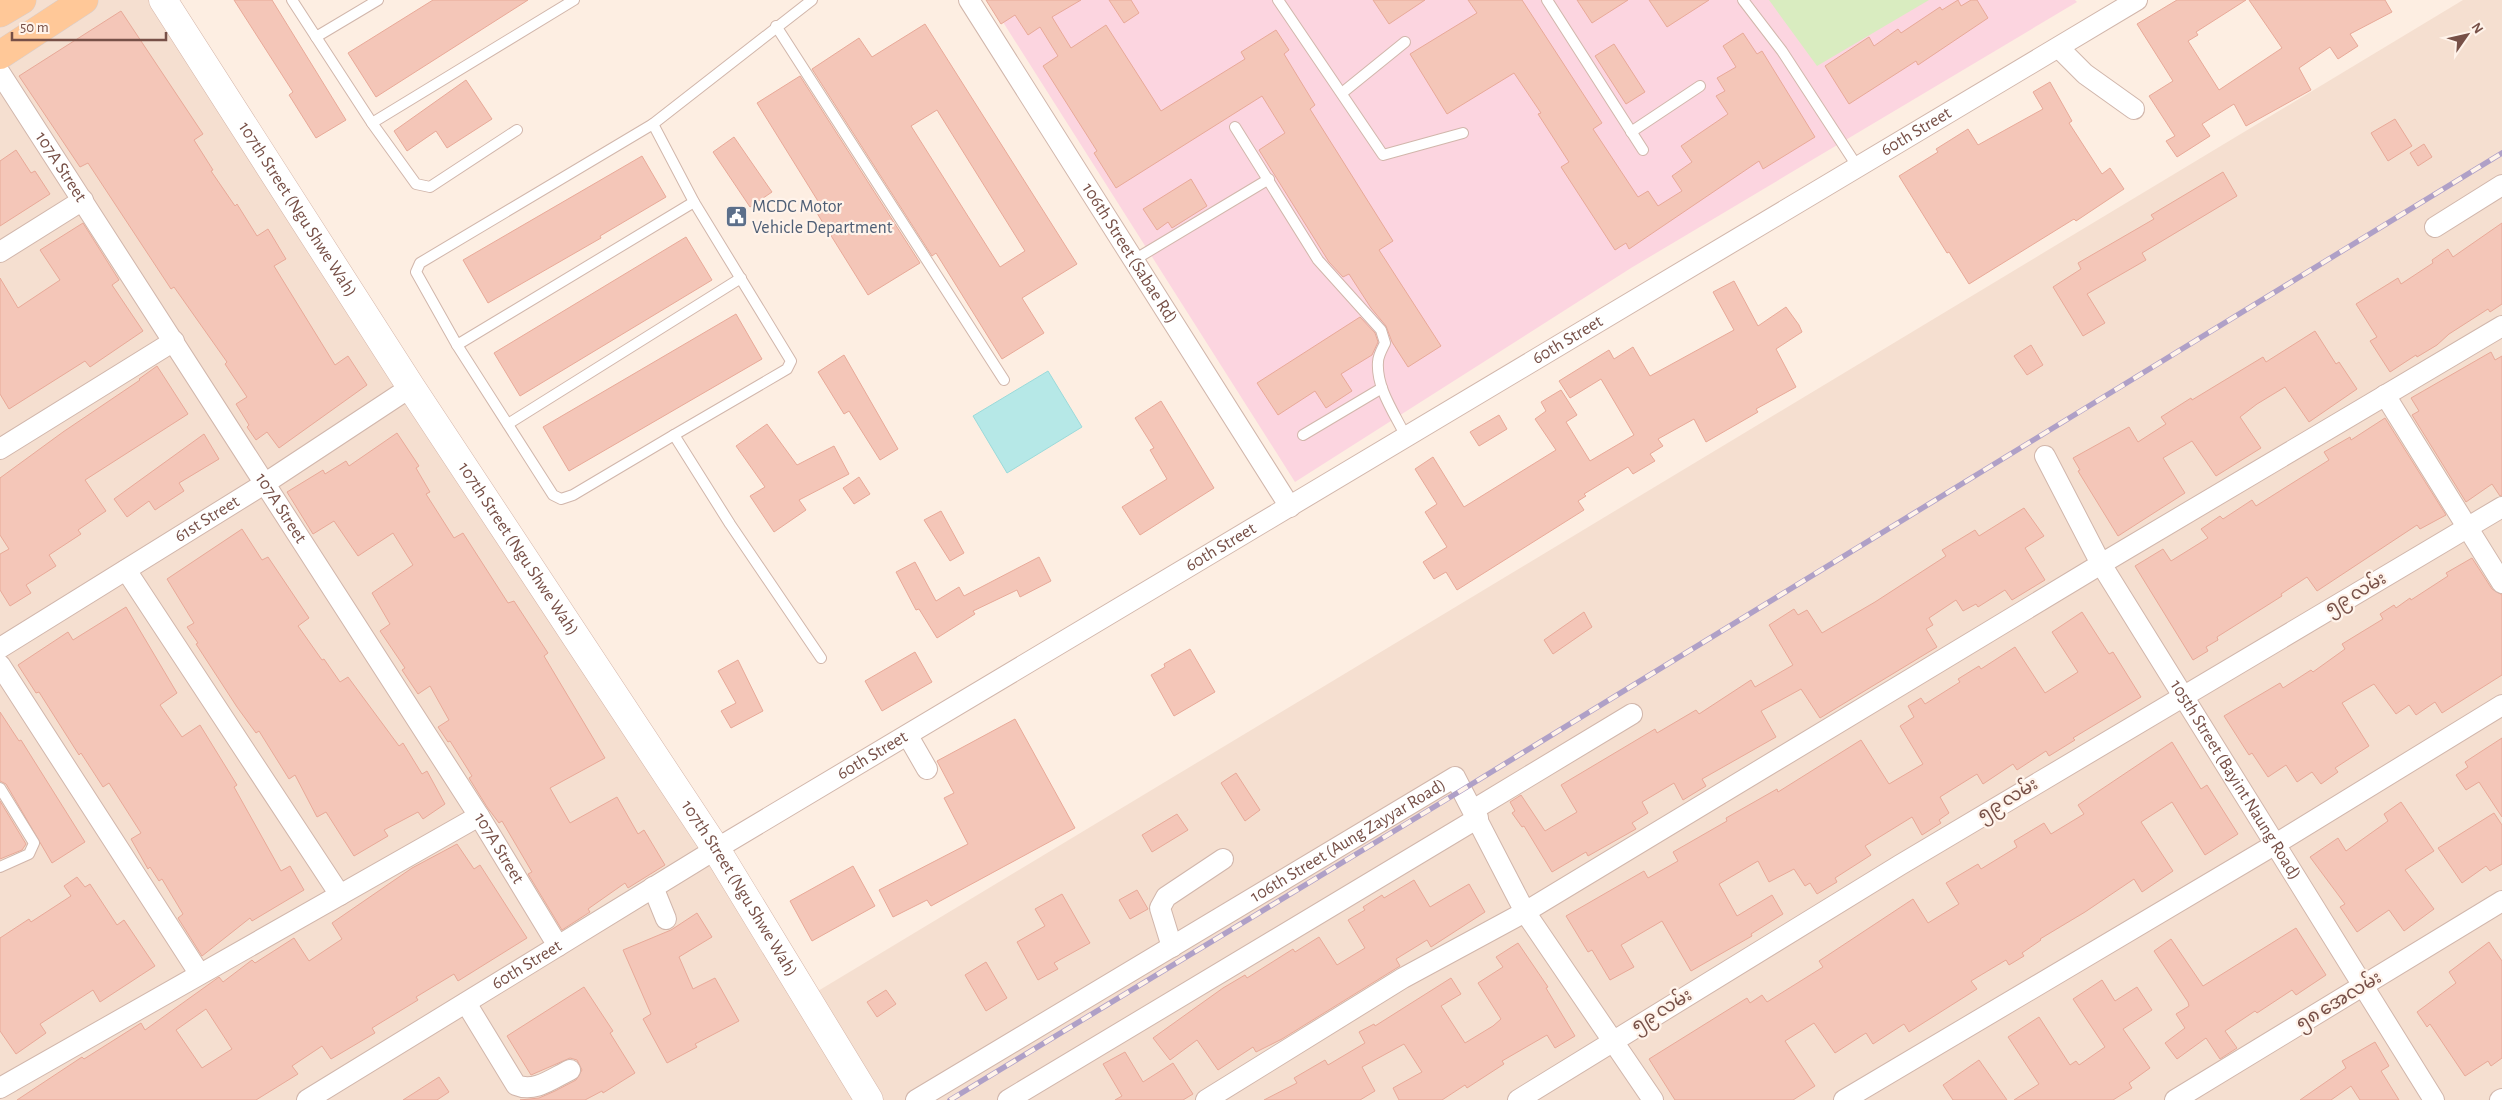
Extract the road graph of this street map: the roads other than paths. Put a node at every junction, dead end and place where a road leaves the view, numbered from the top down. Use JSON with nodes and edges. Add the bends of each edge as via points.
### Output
{"nodes":[{"id":1,"x":22,"y":0,"type":"edge"},
{"id":2,"x":84,"y":0,"type":"edge"},
{"id":3,"x":164,"y":0,"type":"edge"},
{"id":4,"x":292,"y":0,"type":"edge"},
{"id":5,"x":378,"y":0,"type":"edge"},
{"id":6,"x":574,"y":0,"type":"edge"},
{"id":7,"x":812,"y":0,"type":"edge"},
{"id":8,"x":969,"y":0,"type":"edge"},
{"id":9,"x":1278,"y":0,"type":"edge"},
{"id":10,"x":1547,"y":0,"type":"edge"},
{"id":11,"x":1743,"y":0,"type":"edge"},
{"id":12,"x":2137,"y":0,"type":"edge"},
{"id":13,"x":0,"y":14,"type":"edge"},
{"id":14,"x":776,"y":26,"type":"junction"},
{"id":15,"x":316,"y":37,"type":"junction"},
{"id":16,"x":1405,"y":42,"type":"dead end"},
{"id":17,"x":2059,"y":48,"type":"junction"},
{"id":18,"x":0,"y":55,"type":"edge"},
{"id":19,"x":0,"y":73,"type":"edge"},
{"id":20,"x":1700,"y":86,"type":"dead end"},
{"id":21,"x":1342,"y":93,"type":"junction"},
{"id":22,"x":2134,"y":109,"type":"dead end"},
{"id":23,"x":372,"y":123,"type":"junction"},
{"id":24,"x":653,"y":124,"type":"junction"},
{"id":25,"x":1235,"y":127,"type":"dead end"},
{"id":26,"x":517,"y":130,"type":"dead end"},
{"id":27,"x":1631,"y":132,"type":"junction"},
{"id":28,"x":1463,"y":133,"type":"dead end"},
{"id":29,"x":1643,"y":150,"type":"dead end"},
{"id":30,"x":1857,"y":166,"type":"junction"},
{"id":31,"x":1269,"y":178,"type":"junction"},
{"id":32,"x":2502,"y":185,"type":"edge"},
{"id":33,"x":82,"y":200,"type":"junction"},
{"id":34,"x":694,"y":202,"type":"junction"},
{"id":35,"x":2435,"y":228,"type":"dead end"},
{"id":36,"x":0,"y":252,"type":"edge"},
{"id":37,"x":1134,"y":260,"type":"junction"},
{"id":38,"x":741,"y":278,"type":"junction"},
{"id":39,"x":2502,"y":326,"type":"edge"},
{"id":40,"x":174,"y":341,"type":"junction"},
{"id":41,"x":457,"y":345,"type":"junction"},
{"id":42,"x":1004,"y":380,"type":"dead end"},
{"id":43,"x":411,"y":388,"type":"junction"},
{"id":44,"x":1382,"y":388,"type":"junction"},
{"id":45,"x":2385,"y":395,"type":"junction"},
{"id":46,"x":508,"y":424,"type":"junction"},
{"id":47,"x":674,"y":435,"type":"junction"},
{"id":48,"x":1303,"y":435,"type":"dead end"},
{"id":49,"x":1406,"y":437,"type":"junction"},
{"id":50,"x":0,"y":449,"type":"edge"},
{"id":51,"x":2045,"y":456,"type":"dead end"},
{"id":52,"x":264,"y":484,"type":"junction"},
{"id":53,"x":1290,"y":506,"type":"junction"},
{"id":54,"x":2502,"y":507,"type":"edge"},
{"id":55,"x":2468,"y":528,"type":"junction"},
{"id":56,"x":2101,"y":564,"type":"junction"},
{"id":57,"x":126,"y":570,"type":"junction"},
{"id":58,"x":2502,"y":583,"type":"edge"},
{"id":59,"x":0,"y":648,"type":"edge"},
{"id":60,"x":821,"y":658,"type":"dead end"},
{"id":61,"x":0,"y":665,"type":"edge"},
{"id":62,"x":2182,"y":696,"type":"junction"},
{"id":63,"x":2502,"y":705,"type":"edge"},
{"id":64,"x":1632,"y":714,"type":"dead end"},
{"id":65,"x":908,"y":736,"type":"junction"},
{"id":66,"x":927,"y":769,"type":"dead end"},
{"id":67,"x":0,"y":788,"type":"edge"},
{"id":68,"x":1476,"y":814,"type":"junction"},
{"id":69,"x":479,"y":816,"type":"junction"},
{"id":70,"x":2274,"y":845,"type":"junction"},
{"id":71,"x":716,"y":849,"type":"junction"},
{"id":72,"x":1224,"y":859,"type":"dead end"},
{"id":73,"x":0,"y":867,"type":"edge"},
{"id":74,"x":654,"y":887,"type":"junction"},
{"id":75,"x":340,"y":895,"type":"junction"},
{"id":76,"x":2502,"y":901,"type":"edge"},
{"id":77,"x":1525,"y":912,"type":"junction"},
{"id":78,"x":666,"y":919,"type":"dead end"},
{"id":79,"x":558,"y":946,"type":"junction"},
{"id":80,"x":1172,"y":947,"type":"junction"},
{"id":81,"x":199,"y":974,"type":"junction"},
{"id":82,"x":2363,"y":987,"type":"junction"},
{"id":83,"x":466,"y":1003,"type":"junction"},
{"id":84,"x":1614,"y":1040,"type":"junction"},
{"id":85,"x":570,"y":1070,"type":"dead end"},
{"id":86,"x":0,"y":1088,"type":"edge"},
{"id":87,"x":307,"y":1100,"type":"edge"},
{"id":88,"x":869,"y":1100,"type":"edge"},
{"id":89,"x":916,"y":1100,"type":"edge"},
{"id":90,"x":1008,"y":1100,"type":"edge"},
{"id":91,"x":1206,"y":1100,"type":"edge"},
{"id":92,"x":1518,"y":1100,"type":"edge"},
{"id":93,"x":1653,"y":1100,"type":"edge"},
{"id":94,"x":1844,"y":1100,"type":"edge"},
{"id":95,"x":2175,"y":1100,"type":"edge"},
{"id":96,"x":2434,"y":1100,"type":"edge"}],
"edges":[{"from":1,"to":13,"type":"main road"},
{"from":2,"to":18,"type":"main road"},
{"from":3,"to":43,"type":"street","name":"107th Street (Ngu Shwe Wah)"},
{"from":4,"to":15,"type":"lane"},
{"from":5,"to":15,"type":"lane"},
{"from":6,"to":23,"type":"lane"},
{"from":7,"to":14,"type":"lane"},
{"from":8,"to":37,"type":"street","name":"106th Street (Sabae Rd)"},
{"from":9,"to":21,"type":"lane"},
{"from":10,"to":27,"type":"lane"},
{"from":11,"to":30,"type":"lane","via":[[1782,51]]},
{"from":12,"to":17,"type":"street","name":"60th Street"},
{"from":14,"to":24,"type":"lane"},
{"from":14,"to":42,"type":"lane"},
{"from":15,"to":23,"type":"lane"},
{"from":16,"to":21,"type":"lane"},
{"from":17,"to":22,"type":"street","via":[[2085,74]]},
{"from":17,"to":30,"type":"street","name":"60th Street"},
{"from":19,"to":33,"type":"street","name":"107A Street"},
{"from":20,"to":27,"type":"lane"},
{"from":21,"to":28,"type":"lane","via":[[1384,155]]},
{"from":23,"to":26,"type":"lane","via":[[416,184],[430,187]]},
{"from":24,"to":34,"type":"lane"},
{"from":24,"to":41,"type":"lane","via":[[420,263],[416,272]]},
{"from":25,"to":31,"type":"lane"},
{"from":27,"to":29,"type":"lane"},
{"from":30,"to":49,"type":"street","name":"60th Street"},
{"from":31,"to":37,"type":"lane"},
{"from":31,"to":44,"type":"lane","via":[[1318,260],[1384,336],[1385,343],[1378,360]]},
{"from":32,"to":35,"type":"street"},
{"from":33,"to":36,"type":"street"},
{"from":33,"to":40,"type":"street","name":"107A Street"},
{"from":34,"to":38,"type":"lane"},
{"from":34,"to":41,"type":"lane"},
{"from":37,"to":53,"type":"street","name":"106th Street (Sabae Rd)"},
{"from":38,"to":46,"type":"lane"},
{"from":38,"to":47,"type":"lane","via":[[792,361],[787,369]]},
{"from":39,"to":45,"type":"street"},
{"from":40,"to":50,"type":"street"},
{"from":40,"to":52,"type":"street","name":"107A Street"},
{"from":41,"to":46,"type":"lane"},
{"from":43,"to":52,"type":"street","name":"61st Street"},
{"from":43,"to":71,"type":"street","name":"107th Street (Ngu Shwe Wah)"},
{"from":44,"to":48,"type":"lane"},
{"from":44,"to":49,"type":"lane"},
{"from":45,"to":55,"type":"street"},
{"from":45,"to":56,"type":"street"},
{"from":46,"to":47,"type":"lane","via":[[544,484],[561,499]]},
{"from":47,"to":60,"type":"lane"},
{"from":49,"to":53,"type":"street","name":"60th Street"},
{"from":51,"to":56,"type":"street","name":"105th Street (Bayint Naung Road)"},
{"from":52,"to":57,"type":"street","name":"61st Street"},
{"from":52,"to":69,"type":"street","name":"107A Street"},
{"from":53,"to":65,"type":"street","name":"60th Street"},
{"from":54,"to":55,"type":"street","name":"၅၉ လမ်း"},
{"from":55,"to":58,"type":"street"},
{"from":55,"to":62,"type":"street","name":"၅၉ လမ်း"},
{"from":56,"to":62,"type":"street","name":"105th Street (Bayint Naung Road)"},
{"from":56,"to":77,"type":"street"},
{"from":57,"to":59,"type":"street","name":"61st Street"},
{"from":57,"to":75,"type":"street"},
{"from":61,"to":81,"type":"street"},
{"from":62,"to":70,"type":"street","name":"105th Street (Bayint Naung Road)"},
{"from":62,"to":84,"type":"street","name":"၅၉ လမ်း"},
{"from":63,"to":70,"type":"street"},
{"from":64,"to":68,"type":"street"},
{"from":65,"to":66,"type":"street"},
{"from":65,"to":71,"type":"street","name":"60th Street"},
{"from":67,"to":73,"type":"lane","via":[[34,844],[28,854]]},
{"from":68,"to":77,"type":"street","name":"106th Street (Aung Zayyar Road)"},
{"from":68,"to":80,"type":"street","name":"106th Street (Aung Zayyar Road)","via":[[1455,777]]},
{"from":68,"to":90,"type":"street"},
{"from":69,"to":75,"type":"street"},
{"from":69,"to":79,"type":"street","name":"107A Street"},
{"from":70,"to":82,"type":"street","name":"105th Street (Bayint Naung Road)"},
{"from":70,"to":94,"type":"street"},
{"from":71,"to":74,"type":"street","name":"60th Street"},
{"from":71,"to":88,"type":"street","name":"107th Street (Ngu Shwe Wah)"},
{"from":72,"to":80,"type":"street","via":[[1166,897],[1160,908]]},
{"from":74,"to":78,"type":"street"},
{"from":74,"to":79,"type":"street","name":"60th Street"},
{"from":75,"to":81,"type":"street"},
{"from":76,"to":82,"type":"street","name":"၅၈ အေလမ်း"},
{"from":77,"to":84,"type":"street","name":"106th Street (Aung Zayyar Road)"},
{"from":77,"to":91,"type":"street","via":[[1403,978]]},
{"from":79,"to":83,"type":"street","name":"60th Street"},
{"from":80,"to":89,"type":"street","name":"106th Street (Aung Zayyar Road)"},
{"from":81,"to":86,"type":"street"},
{"from":82,"to":95,"type":"street","name":"၅၈ အေလမ်း"},
{"from":82,"to":96,"type":"street","name":"105th Street (Bayint Naung Road)"},
{"from":83,"to":85,"type":"street","via":[[516,1085],[535,1088]]},
{"from":83,"to":87,"type":"street","name":"60th Street"},
{"from":84,"to":92,"type":"street","name":"၅၉ လမ်း"},
{"from":84,"to":93,"type":"street","name":"106th Street (Aung Zayyar Road)"}]}
